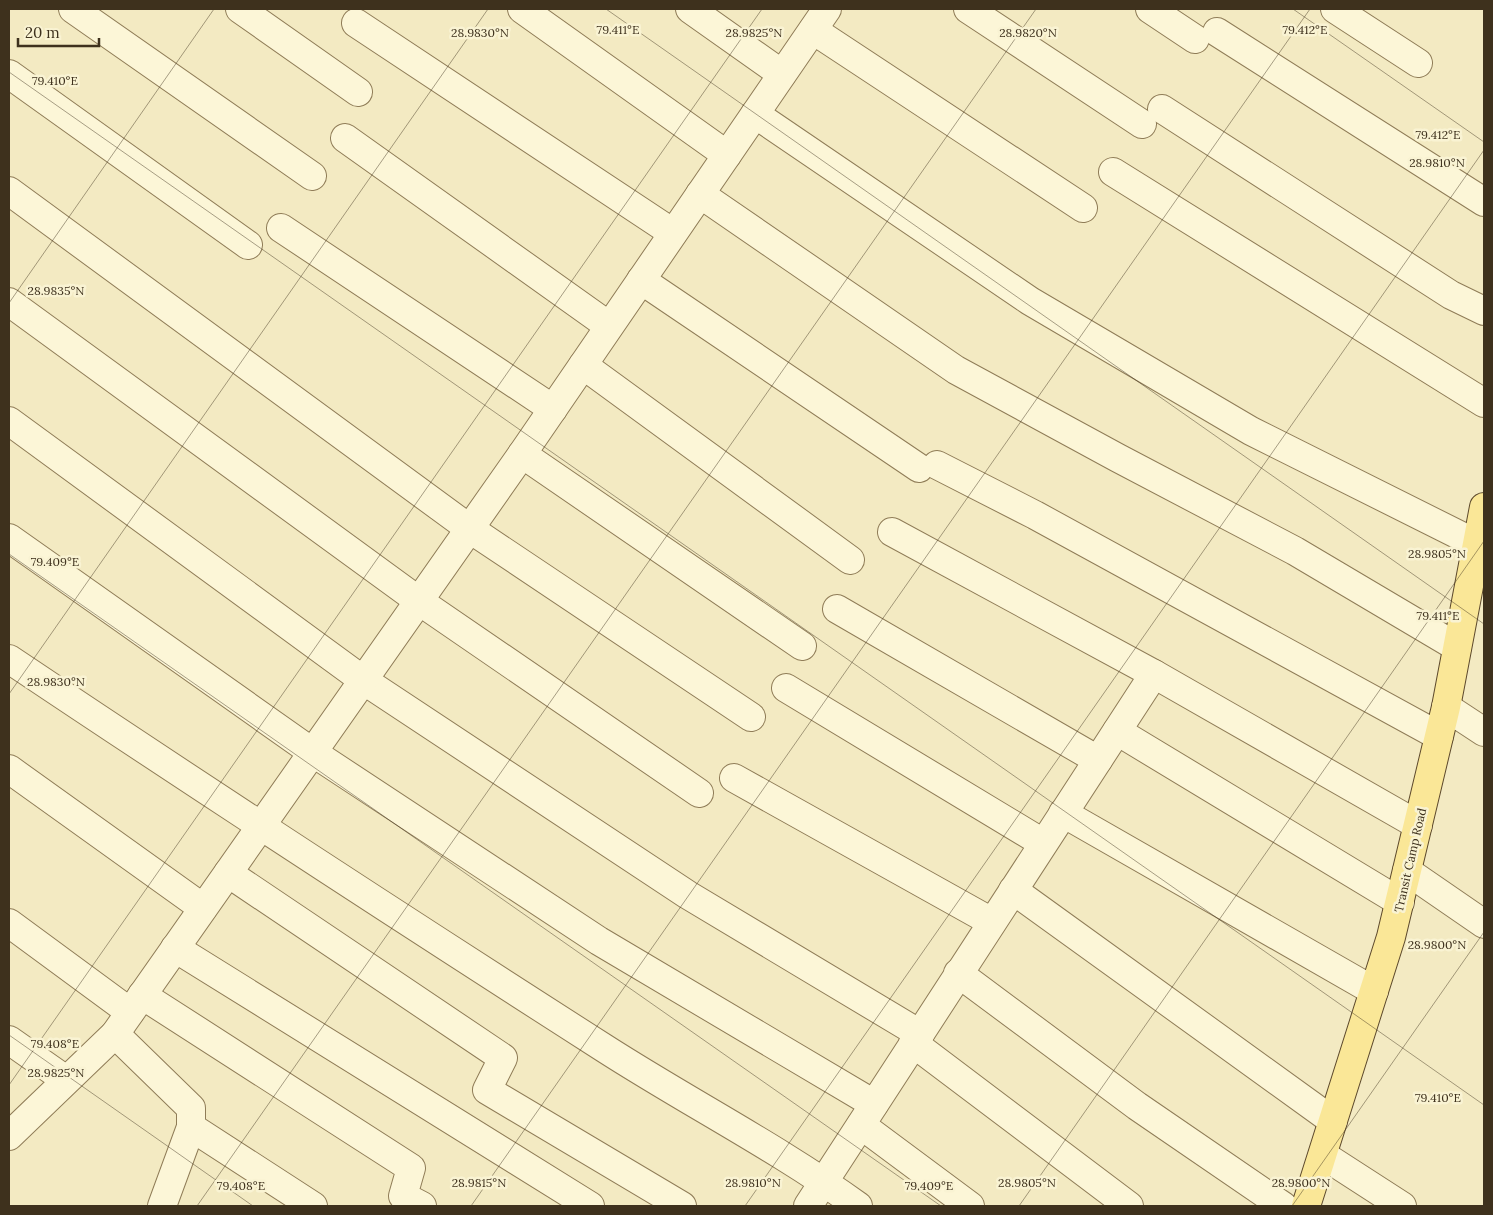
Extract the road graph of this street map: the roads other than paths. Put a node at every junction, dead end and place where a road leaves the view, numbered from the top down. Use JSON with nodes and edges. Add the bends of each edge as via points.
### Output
{"nodes":[{"id":1,"x":73,"y":9,"type":"edge"},
{"id":2,"x":522,"y":9,"type":"edge"},
{"id":3,"x":690,"y":9,"type":"edge"},
{"id":4,"x":968,"y":9,"type":"edge"},
{"id":5,"x":1150,"y":9,"type":"edge"},
{"id":6,"x":1335,"y":9,"type":"edge"},
{"id":7,"x":245,"y":10,"type":"edge"},
{"id":8,"x":820,"y":19,"type":"edge"},
{"id":9,"x":356,"y":24,"type":"dead end"},
{"id":10,"x":1418,"y":63,"type":"dead end"},
{"id":11,"x":9,"y":74,"type":"edge"},
{"id":12,"x":782,"y":74,"type":"junction"},
{"id":13,"x":358,"y":92,"type":"dead end"},
{"id":14,"x":755,"y":114,"type":"junction"},
{"id":15,"x":345,"y":138,"type":"dead end"},
{"id":16,"x":727,"y":154,"type":"junction"},
{"id":17,"x":1113,"y":172,"type":"dead end"},
{"id":18,"x":312,"y":176,"type":"dead end"},
{"id":19,"x":9,"y":191,"type":"edge"},
{"id":20,"x":700,"y":194,"type":"junction"},
{"id":21,"x":1484,"y":202,"type":"edge"},
{"id":22,"x":1083,"y":208,"type":"dead end"},
{"id":23,"x":281,"y":228,"type":"dead end"},
{"id":24,"x":673,"y":233,"type":"junction"},
{"id":25,"x":248,"y":245,"type":"dead end"},
{"id":26,"x":641,"y":280,"type":"junction"},
{"id":27,"x":9,"y":302,"type":"edge"},
{"id":28,"x":1484,"y":311,"type":"edge"},
{"id":29,"x":609,"y":326,"type":"junction"},
{"id":30,"x":582,"y":365,"type":"junction"},
{"id":31,"x":1484,"y":403,"type":"edge"},
{"id":32,"x":553,"y":409,"type":"junction"},
{"id":33,"x":9,"y":421,"type":"edge"},
{"id":34,"x":522,"y":454,"type":"junction"},
{"id":35,"x":1484,"y":506,"type":"edge"},
{"id":36,"x":470,"y":529,"type":"junction"},
{"id":37,"x":892,"y":532,"type":"dead end"},
{"id":38,"x":9,"y":538,"type":"edge"},
{"id":39,"x":1477,"y":544,"type":"junction"},
{"id":40,"x":850,"y":560,"type":"dead end"},
{"id":41,"x":419,"y":601,"type":"junction"},
{"id":42,"x":837,"y":609,"type":"dead end"},
{"id":43,"x":802,"y":646,"type":"dead end"},
{"id":44,"x":1457,"y":647,"type":"junction"},
{"id":45,"x":9,"y":659,"type":"edge"},
{"id":46,"x":1154,"y":674,"type":"junction"},
{"id":47,"x":363,"y":680,"type":"junction"},
{"id":48,"x":786,"y":688,"type":"dead end"},
{"id":49,"x":1446,"y":707,"type":"junction"},
{"id":50,"x":751,"y":717,"type":"dead end"},
{"id":51,"x":1117,"y":731,"type":"junction"},
{"id":52,"x":1484,"y":732,"type":"edge"},
{"id":53,"x":1439,"y":736,"type":"junction"},
{"id":54,"x":312,"y":752,"type":"junction"},
{"id":55,"x":1098,"y":760,"type":"junction"},
{"id":56,"x":9,"y":769,"type":"edge"},
{"id":57,"x":734,"y":778,"type":"dead end"},
{"id":58,"x":700,"y":793,"type":"dead end"},
{"id":59,"x":1063,"y":813,"type":"junction"},
{"id":60,"x":1418,"y":825,"type":"junction"},
{"id":61,"x":260,"y":827,"type":"junction"},
{"id":62,"x":1043,"y":843,"type":"junction"},
{"id":63,"x":1407,"y":871,"type":"junction"},
{"id":64,"x":228,"y":873,"type":"junction"},
{"id":65,"x":1013,"y":890,"type":"junction"},
{"id":66,"x":1400,"y":902,"type":"junction"},
{"id":67,"x":203,"y":908,"type":"junction"},
{"id":68,"x":992,"y":922,"type":"junction"},
{"id":69,"x":9,"y":924,"type":"edge"},
{"id":70,"x":1484,"y":924,"type":"edge"},
{"id":71,"x":175,"y":948,"type":"junction"},
{"id":72,"x":958,"y":974,"type":"junction"},
{"id":73,"x":1374,"y":992,"type":"junction"},
{"id":74,"x":136,"y":1003,"type":"junction"},
{"id":75,"x":115,"y":1034,"type":"junction"},
{"id":76,"x":916,"y":1038,"type":"junction"},
{"id":77,"x":9,"y":1040,"type":"edge"},
{"id":78,"x":66,"y":1080,"type":"junction"},
{"id":79,"x":867,"y":1115,"type":"junction"},
{"id":80,"x":1333,"y":1121,"type":"junction"},
{"id":81,"x":191,"y":1126,"type":"junction"},
{"id":82,"x":9,"y":1136,"type":"edge"},
{"id":83,"x":1323,"y":1154,"type":"junction"},
{"id":84,"x":824,"y":1182,"type":"junction"},
{"id":85,"x":1303,"y":1205,"type":"edge"},
{"id":86,"x":162,"y":1206,"type":"edge"},
{"id":87,"x":313,"y":1206,"type":"edge"},
{"id":88,"x":422,"y":1206,"type":"edge"},
{"id":89,"x":590,"y":1206,"type":"edge"},
{"id":90,"x":682,"y":1206,"type":"edge"},
{"id":91,"x":808,"y":1206,"type":"edge"},
{"id":92,"x":858,"y":1206,"type":"edge"},
{"id":93,"x":970,"y":1206,"type":"edge"},
{"id":94,"x":1129,"y":1206,"type":"edge"},
{"id":95,"x":1402,"y":1206,"type":"edge"}],
"edges":[{"from":1,"to":18,"type":"street"},
{"from":2,"to":16,"type":"street"},
{"from":3,"to":12,"type":"street"},
{"from":4,"to":28,"type":"street","via":[[1451,296]]},
{"from":5,"to":21,"type":"street","via":[[1206,36]]},
{"from":6,"to":10,"type":"street"},
{"from":7,"to":13,"type":"street"},
{"from":8,"to":12,"type":"street"},
{"from":8,"to":22,"type":"street"},
{"from":9,"to":24,"type":"street"},
{"from":11,"to":25,"type":"street"},
{"from":12,"to":14,"type":"street"},
{"from":14,"to":16,"type":"street"},
{"from":14,"to":39,"type":"street","via":[[1030,301],[1251,431]]},
{"from":15,"to":29,"type":"street"},
{"from":16,"to":20,"type":"street"},
{"from":17,"to":31,"type":"street"},
{"from":19,"to":36,"type":"street"},
{"from":20,"to":24,"type":"street"},
{"from":20,"to":44,"type":"street","via":[[956,370],[1295,551]]},
{"from":23,"to":32,"type":"street"},
{"from":24,"to":26,"type":"street"},
{"from":26,"to":29,"type":"street"},
{"from":26,"to":53,"type":"street","via":[[928,466],[1035,515]]},
{"from":27,"to":41,"type":"street"},
{"from":29,"to":30,"type":"street"},
{"from":30,"to":32,"type":"street"},
{"from":30,"to":40,"type":"street"},
{"from":32,"to":34,"type":"street"},
{"from":33,"to":47,"type":"street"},
{"from":34,"to":36,"type":"street"},
{"from":34,"to":43,"type":"street"},
{"from":35,"to":39,"type":"main road","name":"Transit Camp Road"},
{"from":36,"to":41,"type":"street"},
{"from":36,"to":50,"type":"street"},
{"from":37,"to":46,"type":"street"},
{"from":38,"to":54,"type":"street"},
{"from":39,"to":44,"type":"main road","name":"Transit Camp Road"},
{"from":41,"to":47,"type":"street"},
{"from":41,"to":58,"type":"street"},
{"from":42,"to":55,"type":"street"},
{"from":44,"to":49,"type":"main road","name":"Transit Camp Road"},
{"from":45,"to":61,"type":"street"},
{"from":46,"to":51,"type":"street"},
{"from":46,"to":60,"type":"street"},
{"from":47,"to":54,"type":"street"},
{"from":47,"to":76,"type":"street","via":[[688,895]]},
{"from":48,"to":62,"type":"street"},
{"from":49,"to":52,"type":"street"},
{"from":49,"to":53,"type":"main road","name":"Transit Camp Road"},
{"from":51,"to":55,"type":"street"},
{"from":51,"to":66,"type":"street"},
{"from":53,"to":60,"type":"main road","name":"Transit Camp Road"},
{"from":54,"to":61,"type":"street"},
{"from":54,"to":79,"type":"street"},
{"from":55,"to":59,"type":"street"},
{"from":56,"to":67,"type":"street"},
{"from":57,"to":68,"type":"street"},
{"from":59,"to":62,"type":"street"},
{"from":59,"to":73,"type":"street"},
{"from":60,"to":63,"type":"main road","name":"Transit Camp Road"},
{"from":61,"to":64,"type":"street"},
{"from":61,"to":84,"type":"street","via":[[656,1081]]},
{"from":62,"to":65,"type":"street"},
{"from":63,"to":66,"type":"main road","name":"Transit Camp Road"},
{"from":63,"to":70,"type":"street"},
{"from":64,"to":67,"type":"street"},
{"from":64,"to":90,"type":"street","via":[[504,1058],[487,1090]]},
{"from":65,"to":68,"type":"street"},
{"from":65,"to":80,"type":"street"},
{"from":66,"to":73,"type":"main road","name":"Transit Camp Road"},
{"from":67,"to":71,"type":"street"},
{"from":68,"to":72,"type":"street"},
{"from":69,"to":74,"type":"street"},
{"from":71,"to":74,"type":"street"},
{"from":71,"to":89,"type":"street"},
{"from":72,"to":76,"type":"street"},
{"from":72,"to":85,"type":"street","via":[[1137,1106]]},
{"from":73,"to":80,"type":"main road","name":"Transit Camp Road"},
{"from":74,"to":75,"type":"street"},
{"from":74,"to":88,"type":"street","via":[[411,1168],[403,1196]]},
{"from":75,"to":78,"type":"street"},
{"from":75,"to":81,"type":"street","via":[[191,1108]]},
{"from":76,"to":79,"type":"street"},
{"from":76,"to":94,"type":"street"},
{"from":77,"to":78,"type":"street"},
{"from":78,"to":82,"type":"street"},
{"from":79,"to":84,"type":"street"},
{"from":79,"to":93,"type":"street"},
{"from":80,"to":83,"type":"main road","name":"Transit Camp Road"},
{"from":81,"to":86,"type":"street"},
{"from":81,"to":87,"type":"street"},
{"from":83,"to":85,"type":"main road","name":"Transit Camp Road"},
{"from":83,"to":95,"type":"street"},
{"from":84,"to":91,"type":"street"},
{"from":84,"to":92,"type":"street"}]}
